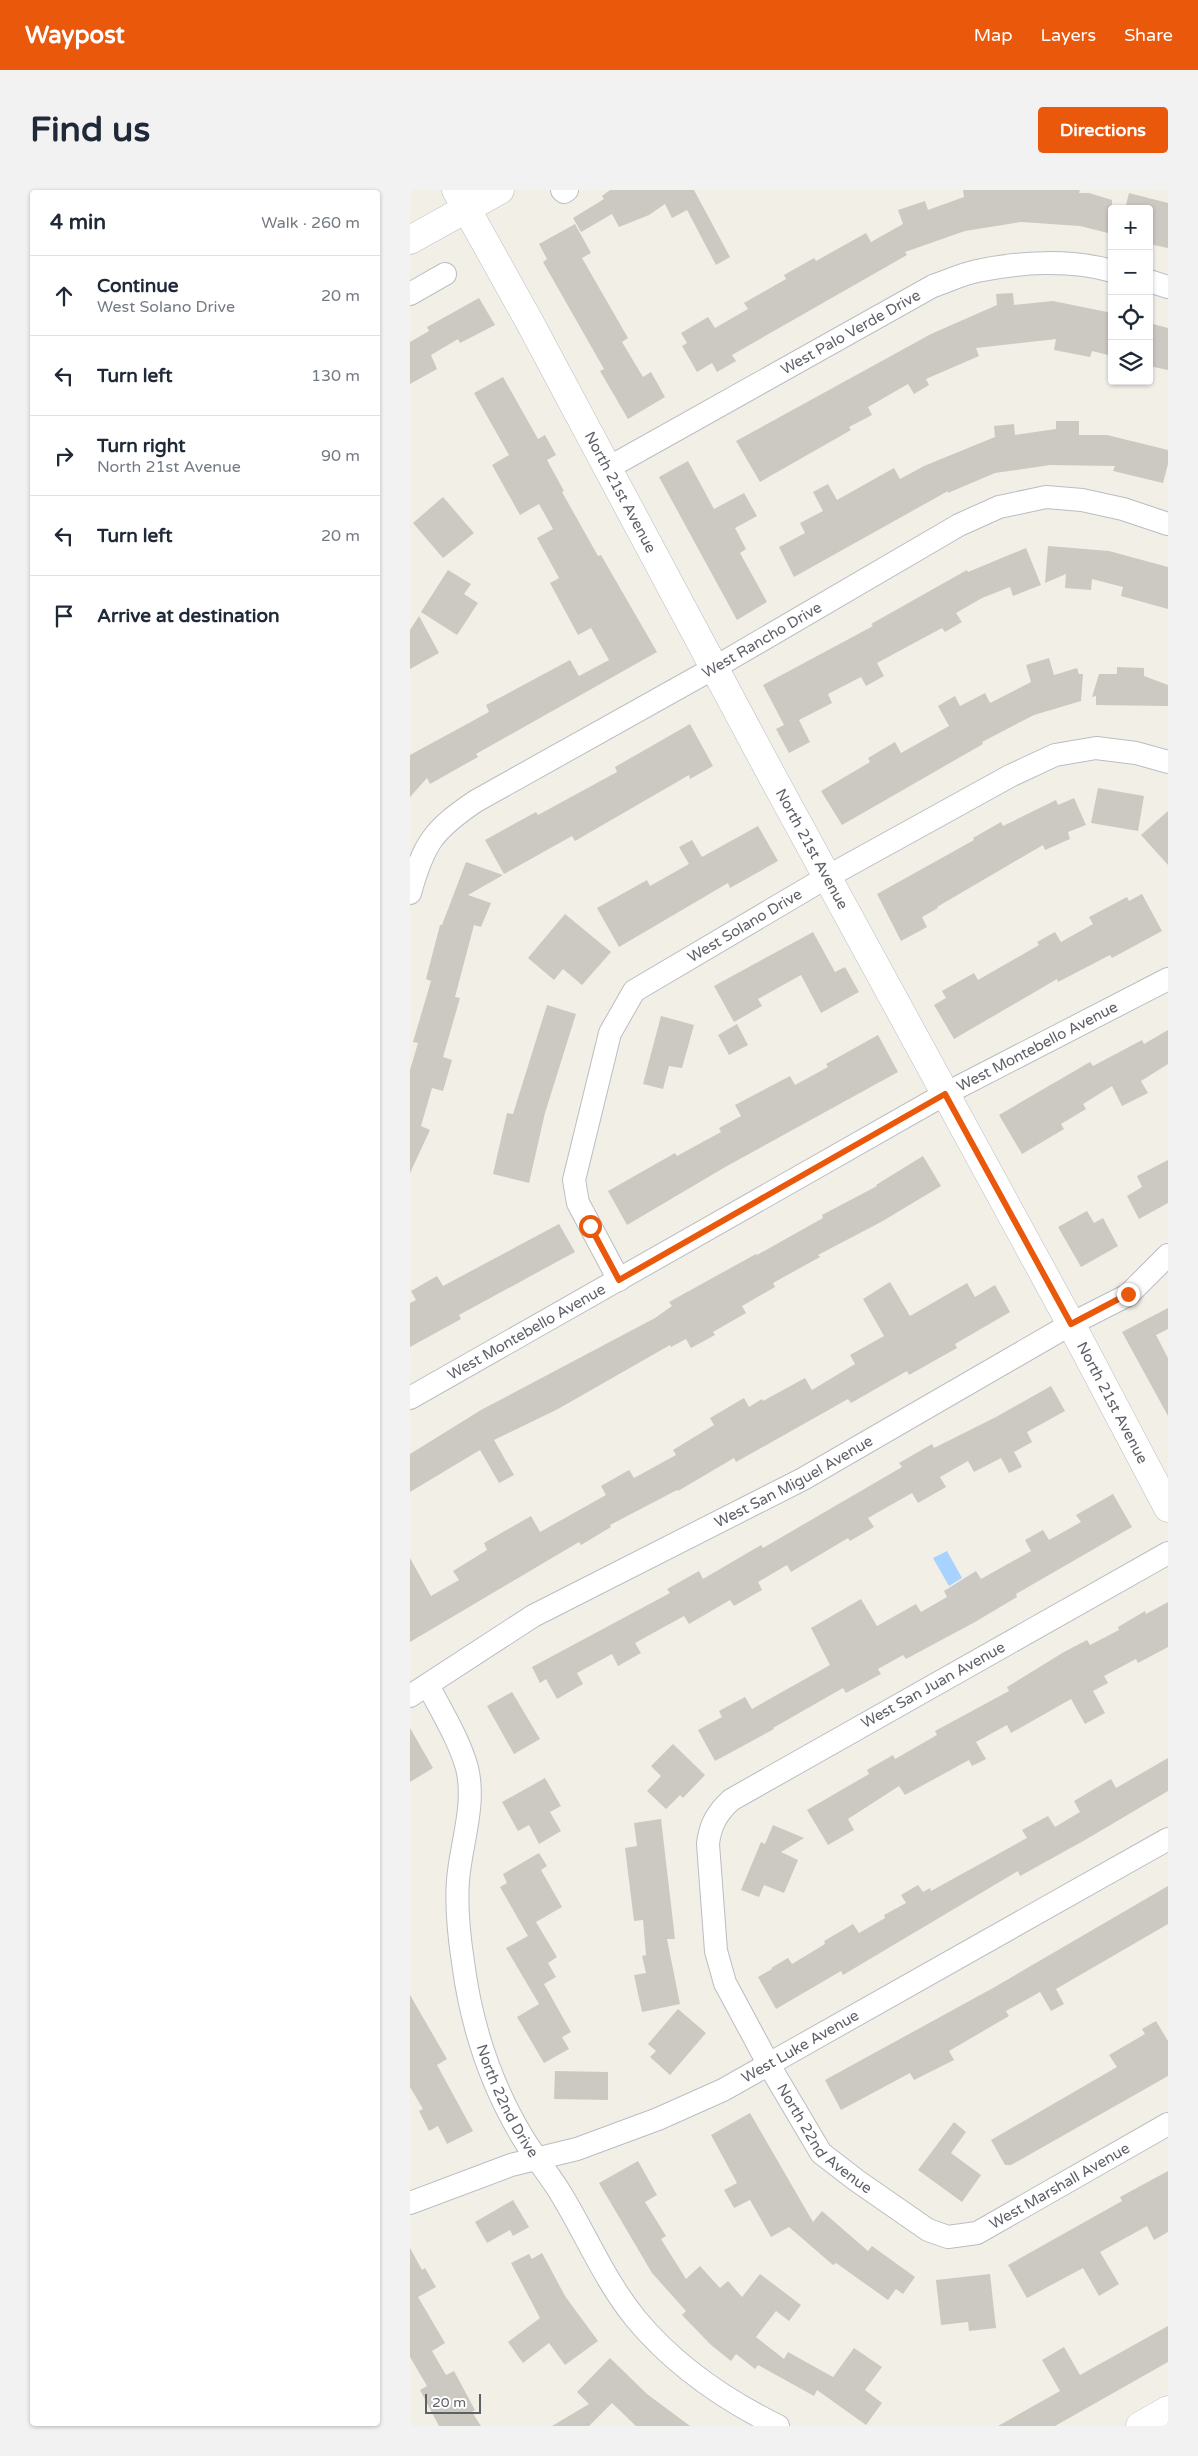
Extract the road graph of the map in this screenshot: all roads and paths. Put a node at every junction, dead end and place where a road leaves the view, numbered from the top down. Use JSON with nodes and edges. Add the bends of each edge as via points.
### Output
{"nodes":[{"id":1,"x":500,"y":190,"type":"edge"},
{"id":2,"x":562,"y":190,"type":"edge"},
{"id":3,"x":567,"y":190,"type":"edge"},
{"id":4,"x":462,"y":199,"type":"edge"},
{"id":5,"x":410,"y":240,"type":"edge"},
{"id":6,"x":1108,"y":270,"type":"edge"},
{"id":7,"x":445,"y":274,"type":"dead end"},
{"id":8,"x":1153,"y":282,"type":"edge"},
{"id":9,"x":1168,"y":287,"type":"edge"},
{"id":10,"x":410,"y":294,"type":"edge"},
{"id":11,"x":608,"y":468,"type":"junction"},
{"id":12,"x":1168,"y":524,"type":"edge"},
{"id":13,"x":714,"y":668,"type":"junction"},
{"id":14,"x":1168,"y":762,"type":"edge"},
{"id":15,"x":827,"y":877,"type":"junction"},
{"id":16,"x":410,"y":893,"type":"edge"},
{"id":17,"x":1168,"y":979,"type":"edge"},
{"id":18,"x":945,"y":1094,"type":"junction"},
{"id":19,"x":1168,"y":1255,"type":"edge"},
{"id":20,"x":619,"y":1280,"type":"junction"},
{"id":21,"x":1071,"y":1324,"type":"junction"},
{"id":22,"x":410,"y":1398,"type":"edge"},
{"id":23,"x":1168,"y":1508,"type":"edge"},
{"id":24,"x":1168,"y":1553,"type":"edge"},
{"id":25,"x":419,"y":1690,"type":"edge"},
{"id":26,"x":710,"y":1829,"type":"joint"},
{"id":27,"x":1168,"y":1840,"type":"edge"},
{"id":28,"x":769,"y":2065,"type":"junction"},
{"id":29,"x":1168,"y":2124,"type":"edge"},
{"id":30,"x":536,"y":2159,"type":"junction"},
{"id":31,"x":410,"y":2203,"type":"edge"},
{"id":32,"x":948,"y":2237,"type":"joint"},
{"id":33,"x":1168,"y":2410,"type":"edge"},
{"id":34,"x":778,"y":2426,"type":"edge"},
{"id":35,"x":1140,"y":2426,"type":"edge"}],
"edges":[{"from":1,"to":4,"type":"street"},
{"from":2,"to":3,"type":"street"},
{"from":4,"to":5,"type":"street"},
{"from":4,"to":11,"type":"street","name":"North 21st Avenue"},
{"from":6,"to":11,"type":"street","name":"West Palo Verde Drive","via":[[1067,264],[1021,265],[976,271],[933,286]]},
{"from":7,"to":10,"type":"street"},
{"from":8,"to":9,"type":"street"},
{"from":11,"to":13,"type":"street","name":"North 21st Avenue"},
{"from":12,"to":13,"type":"street","name":"West Rancho Drive","via":[[1082,500],[1046,497],[1000,507],[959,524]]},
{"from":13,"to":15,"type":"street","name":"North 21st Avenue"},
{"from":13,"to":16,"type":"street","name":"West Rancho Drive","via":[[452,817],[435,832],[424,850]]},
{"from":14,"to":15,"type":"street","name":"West Solano Drive","via":[[1136,753],[1096,748],[1055,756],[1010,776]]},
{"from":15,"to":18,"type":"street","name":"North 21st Avenue"},
{"from":15,"to":20,"type":"street","name":"West Solano Drive","via":[[634,991],[610,1033],[574,1180],[578,1203]]},
{"from":17,"to":18,"type":"street","name":"West Montebello Avenue"},
{"from":18,"to":20,"type":"street","name":"West Montebello Avenue"},
{"from":18,"to":21,"type":"street","name":"North 21st Avenue"},
{"from":19,"to":21,"type":"street","name":"West San Miguel Avenue","via":[[1128,1294]]},
{"from":20,"to":22,"type":"street","name":"West Montebello Avenue"},
{"from":21,"to":23,"type":"street","name":"North 21st Avenue"},
{"from":21,"to":25,"type":"street","name":"West San Miguel Avenue","via":[[803,1479],[533,1616]]},
{"from":24,"to":26,"type":"street","name":"West San Juan Avenue","via":[[731,1800],[720,1810]]},
{"from":25,"to":30,"type":"street","name":"North 22nd Drive","via":[[457,1742],[467,1768],[470,1805],[458,1883],[458,1924],[470,2001],[487,2067]]},
{"from":26,"to":28,"type":"street","name":"North 22nd Avenue","via":[[708,1844],[716,1951],[725,1983]]},
{"from":27,"to":28,"type":"street","name":"West Luke Avenue"},
{"from":28,"to":30,"type":"street","name":"West Luke Avenue","via":[[658,2119],[577,2149]]},
{"from":28,"to":32,"type":"street","name":"North 22nd Avenue","via":[[821,2152],[928,2230]]},
{"from":29,"to":32,"type":"street","name":"West Marshall Avenue","via":[[976,2232]]},
{"from":30,"to":31,"type":"street","name":"West Luke Avenue","via":[[508,2166]]},
{"from":30,"to":34,"type":"street","name":"North 22nd Drive","via":[[558,2189],[611,2283],[636,2319],[675,2359],[712,2388]]},
{"from":33,"to":35,"type":"street"}]}
